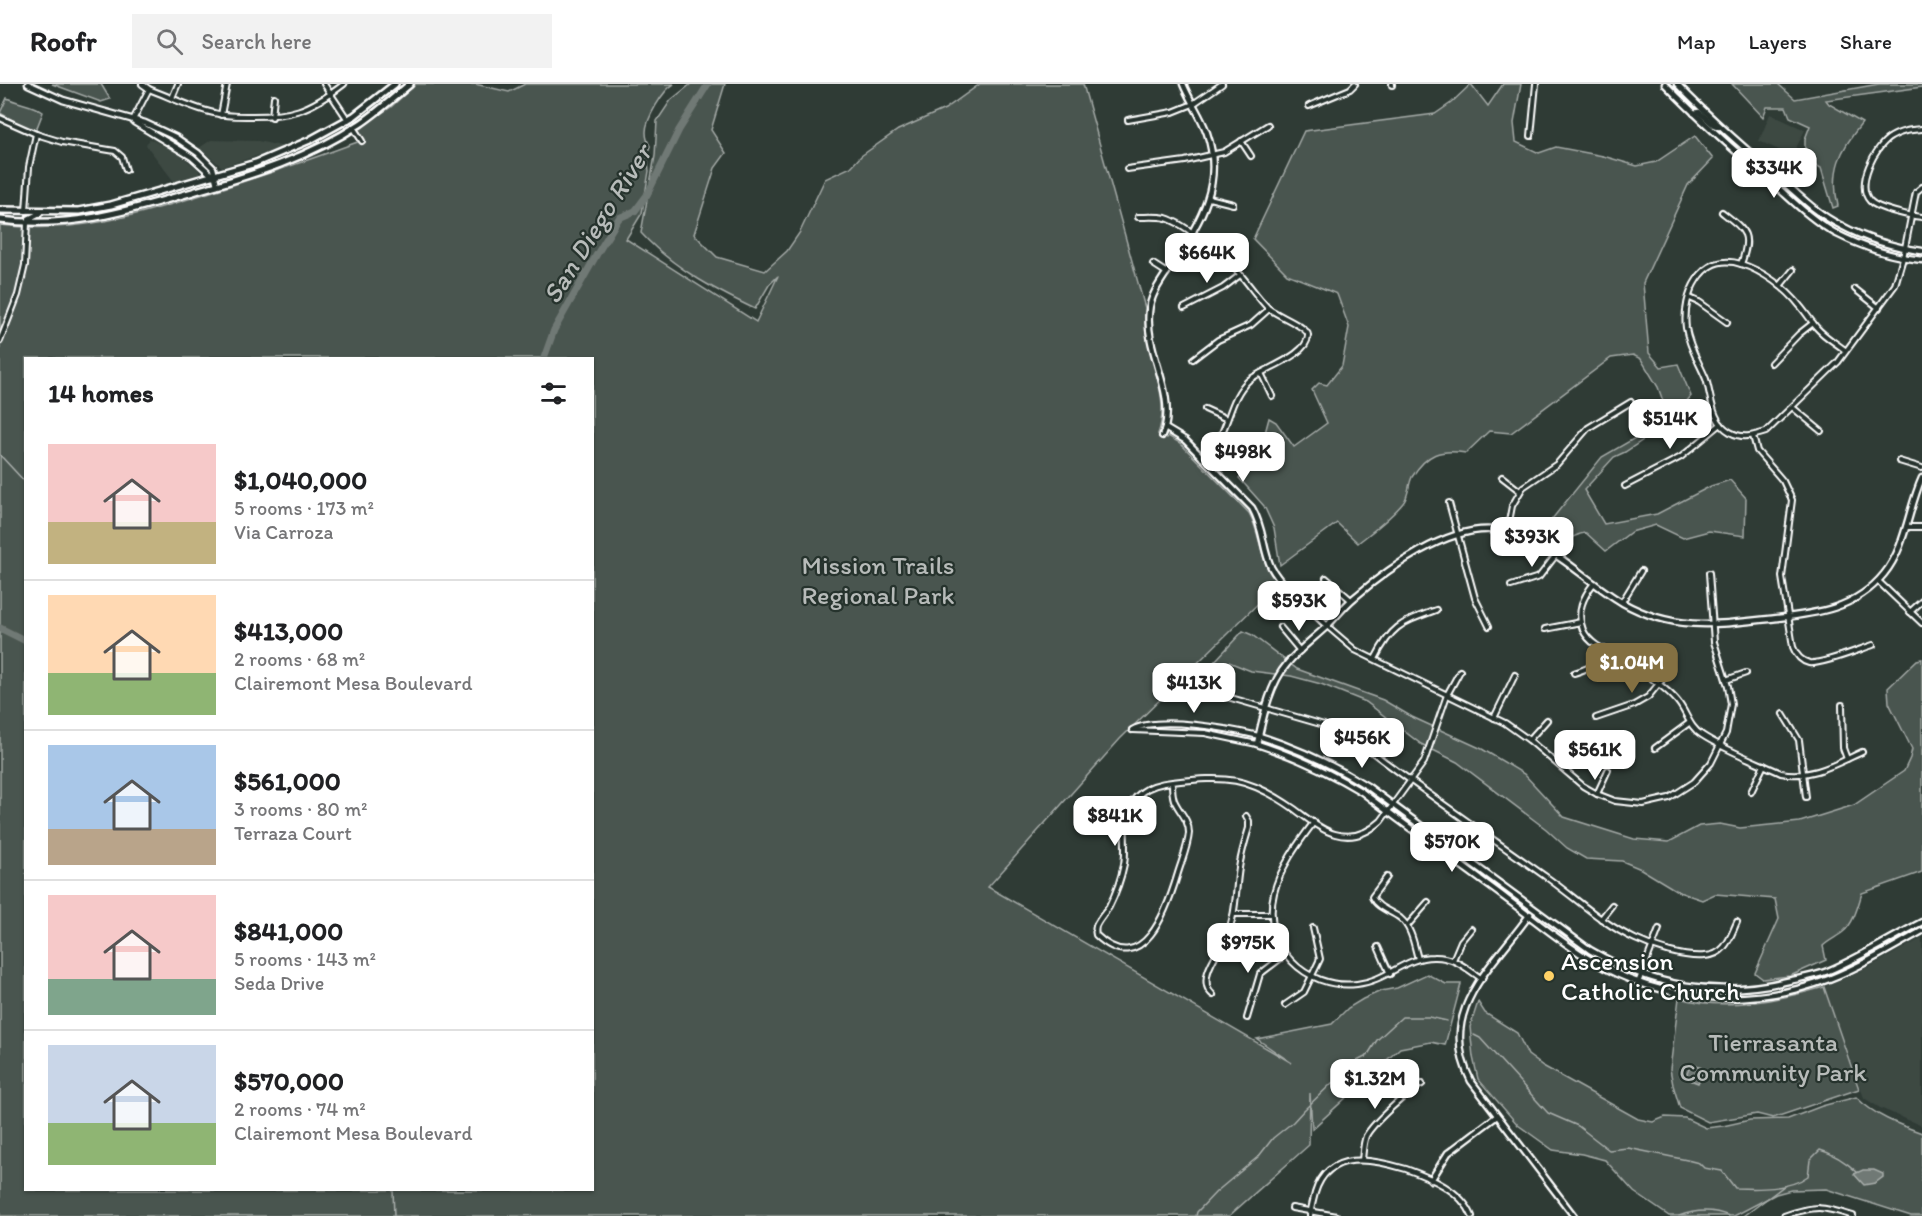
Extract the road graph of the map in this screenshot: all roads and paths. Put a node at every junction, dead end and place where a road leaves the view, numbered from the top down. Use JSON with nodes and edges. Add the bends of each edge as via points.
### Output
{"nodes":[{"id":1,"x":28,"y":84,"type":"edge"},
{"id":2,"x":142,"y":84,"type":"edge"},
{"id":3,"x":178,"y":84,"type":"edge"},
{"id":4,"x":227,"y":84,"type":"edge"},
{"id":5,"x":324,"y":84,"type":"edge"},
{"id":6,"x":344,"y":84,"type":"edge"},
{"id":7,"x":395,"y":84,"type":"edge"},
{"id":8,"x":410,"y":84,"type":"edge"},
{"id":9,"x":1183,"y":84,"type":"edge"},
{"id":10,"x":1222,"y":84,"type":"edge"},
{"id":11,"x":1355,"y":84,"type":"edge"},
{"id":12,"x":1536,"y":84,"type":"edge"},
{"id":13,"x":1665,"y":84,"type":"edge"},
{"id":14,"x":1677,"y":84,"type":"edge"},
{"id":15,"x":148,"y":89,"type":"junction"},
{"id":16,"x":331,"y":94,"type":"junction"},
{"id":17,"x":274,"y":97,"type":"dead end"},
{"id":18,"x":172,"y":98,"type":"junction"},
{"id":19,"x":1193,"y":104,"type":"junction"},
{"id":20,"x":1309,"y":106,"type":"dead end"},
{"id":21,"x":1694,"y":113,"type":"junction"},
{"id":22,"x":221,"y":115,"type":"junction"},
{"id":23,"x":0,"y":117,"type":"edge"},
{"id":24,"x":272,"y":117,"type":"junction"},
{"id":25,"x":348,"y":120,"type":"junction"},
{"id":26,"x":1128,"y":120,"type":"dead end"},
{"id":27,"x":132,"y":121,"type":"junction"},
{"id":28,"x":1268,"y":124,"type":"dead end"},
{"id":29,"x":354,"y":128,"type":"junction"},
{"id":30,"x":1722,"y":128,"type":"junction"},
{"id":31,"x":1922,"y":129,"type":"edge"},
{"id":32,"x":36,"y":135,"type":"junction"},
{"id":33,"x":1531,"y":136,"type":"dead end"},
{"id":34,"x":362,"y":141,"type":"dead end"},
{"id":35,"x":1241,"y":141,"type":"junction"},
{"id":36,"x":1212,"y":155,"type":"junction"},
{"id":37,"x":1251,"y":156,"type":"dead end"},
{"id":38,"x":1127,"y":169,"type":"dead end"},
{"id":39,"x":126,"y":170,"type":"dead end"},
{"id":40,"x":213,"y":176,"type":"junction"},
{"id":41,"x":217,"y":185,"type":"junction"},
{"id":42,"x":1922,"y":187,"type":"edge"},
{"id":43,"x":1209,"y":198,"type":"junction"},
{"id":44,"x":1233,"y":204,"type":"dead end"},
{"id":45,"x":0,"y":210,"type":"edge"},
{"id":46,"x":26,"y":211,"type":"junction"},
{"id":47,"x":40,"y":212,"type":"junction"},
{"id":48,"x":1722,"y":212,"type":"dead end"},
{"id":49,"x":1912,"y":216,"type":"junction"},
{"id":50,"x":1138,"y":217,"type":"dead end"},
{"id":51,"x":1922,"y":217,"type":"edge"},
{"id":52,"x":0,"y":220,"type":"edge"},
{"id":53,"x":27,"y":223,"type":"junction"},
{"id":54,"x":1193,"y":233,"type":"junction"},
{"id":55,"x":1905,"y":249,"type":"junction"},
{"id":56,"x":1922,"y":252,"type":"edge"},
{"id":57,"x":1903,"y":258,"type":"junction"},
{"id":58,"x":1922,"y":260,"type":"edge"},
{"id":59,"x":1154,"y":264,"type":"dead end"},
{"id":60,"x":1741,"y":264,"type":"junction"},
{"id":61,"x":1793,"y":270,"type":"dead end"},
{"id":62,"x":1167,"y":273,"type":"junction"},
{"id":63,"x":1240,"y":274,"type":"junction"},
{"id":64,"x":1780,"y":286,"type":"junction"},
{"id":65,"x":1855,"y":290,"type":"dead end"},
{"id":66,"x":1690,"y":298,"type":"junction"},
{"id":67,"x":1184,"y":308,"type":"dead end"},
{"id":68,"x":1879,"y":308,"type":"junction"},
{"id":69,"x":1269,"y":309,"type":"junction"},
{"id":70,"x":1728,"y":322,"type":"dead end"},
{"id":71,"x":1813,"y":323,"type":"junction"},
{"id":72,"x":0,"y":340,"type":"edge"},
{"id":73,"x":1846,"y":351,"type":"junction"},
{"id":74,"x":1193,"y":359,"type":"dead end"},
{"id":75,"x":1771,"y":363,"type":"dead end"},
{"id":76,"x":1261,"y":373,"type":"junction"},
{"id":77,"x":1272,"y":396,"type":"dead end"},
{"id":78,"x":1631,"y":402,"type":"dead end"},
{"id":79,"x":1792,"y":407,"type":"junction"},
{"id":80,"x":1205,"y":409,"type":"dead end"},
{"id":81,"x":1227,"y":419,"type":"junction"},
{"id":82,"x":1721,"y":424,"type":"junction"},
{"id":83,"x":1165,"y":428,"type":"junction"},
{"id":84,"x":1821,"y":431,"type":"dead end"},
{"id":85,"x":1162,"y":436,"type":"dead end"},
{"id":86,"x":1753,"y":436,"type":"junction"},
{"id":87,"x":1202,"y":458,"type":"junction"},
{"id":88,"x":1899,"y":461,"type":"dead end"},
{"id":89,"x":1922,"y":468,"type":"edge"},
{"id":90,"x":1502,"y":477,"type":"dead end"},
{"id":91,"x":1922,"y":478,"type":"edge"},
{"id":92,"x":1625,"y":486,"type":"dead end"},
{"id":93,"x":1520,"y":491,"type":"junction"},
{"id":94,"x":1449,"y":503,"type":"dead end"},
{"id":95,"x":1905,"y":527,"type":"junction"},
{"id":96,"x":1922,"y":527,"type":"edge"},
{"id":97,"x":1507,"y":532,"type":"junction"},
{"id":98,"x":1457,"y":534,"type":"junction"},
{"id":99,"x":1556,"y":555,"type":"junction"},
{"id":100,"x":1641,"y":571,"type":"dead end"},
{"id":101,"x":1709,"y":573,"type":"dead end"},
{"id":102,"x":1326,"y":578,"type":"dead end"},
{"id":103,"x":1878,"y":581,"type":"junction"},
{"id":104,"x":1594,"y":583,"type":"junction"},
{"id":105,"x":1511,"y":586,"type":"dead end"},
{"id":106,"x":1351,"y":600,"type":"junction"},
{"id":107,"x":1922,"y":601,"type":"edge"},
{"id":108,"x":1622,"y":602,"type":"junction"},
{"id":109,"x":1436,"y":610,"type":"dead end"},
{"id":110,"x":1910,"y":612,"type":"junction"},
{"id":111,"x":1788,"y":617,"type":"junction"},
{"id":112,"x":1581,"y":622,"type":"junction"},
{"id":113,"x":1922,"y":623,"type":"edge"},
{"id":114,"x":1713,"y":625,"type":"junction"},
{"id":115,"x":1327,"y":626,"type":"junction"},
{"id":116,"x":1489,"y":626,"type":"dead end"},
{"id":117,"x":1280,"y":627,"type":"dead end"},
{"id":118,"x":1545,"y":629,"type":"dead end"},
{"id":119,"x":1873,"y":645,"type":"dead end"},
{"id":120,"x":1604,"y":649,"type":"junction"},
{"id":121,"x":1300,"y":651,"type":"junction"},
{"id":122,"x":1375,"y":659,"type":"junction"},
{"id":123,"x":1670,"y":670,"type":"dead end"},
{"id":124,"x":1460,"y":671,"type":"dead end"},
{"id":125,"x":1574,"y":673,"type":"dead end"},
{"id":126,"x":1746,"y":673,"type":"dead end"},
{"id":127,"x":1515,"y":675,"type":"dead end"},
{"id":128,"x":1726,"y":680,"type":"junction"},
{"id":129,"x":1659,"y":685,"type":"junction"},
{"id":130,"x":1447,"y":695,"type":"junction"},
{"id":131,"x":1224,"y":696,"type":"dead end"},
{"id":132,"x":1842,"y":705,"type":"dead end"},
{"id":133,"x":1267,"y":707,"type":"junction"},
{"id":134,"x":1782,"y":714,"type":"dead end"},
{"id":135,"x":1494,"y":718,"type":"junction"},
{"id":136,"x":1596,"y":718,"type":"dead end"},
{"id":137,"x":1546,"y":720,"type":"dead end"},
{"id":138,"x":1689,"y":723,"type":"junction"},
{"id":139,"x":1324,"y":725,"type":"dead end"},
{"id":140,"x":1259,"y":736,"type":"junction"},
{"id":141,"x":1529,"y":740,"type":"junction"},
{"id":142,"x":1257,"y":744,"type":"junction"},
{"id":143,"x":1721,"y":745,"type":"junction"},
{"id":144,"x":1655,"y":748,"type":"dead end"},
{"id":145,"x":1372,"y":752,"type":"dead end"},
{"id":146,"x":1862,"y":752,"type":"dead end"},
{"id":147,"x":1847,"y":759,"type":"junction"},
{"id":148,"x":1764,"y":765,"type":"junction"},
{"id":149,"x":1608,"y":770,"type":"dead end"},
{"id":150,"x":1802,"y":775,"type":"junction"},
{"id":151,"x":1410,"y":781,"type":"junction"},
{"id":152,"x":1172,"y":782,"type":"junction"},
{"id":153,"x":1751,"y":792,"type":"dead end"},
{"id":154,"x":1597,"y":794,"type":"junction"},
{"id":155,"x":1806,"y":797,"type":"dead end"},
{"id":156,"x":1392,"y":806,"type":"junction"},
{"id":157,"x":1388,"y":812,"type":"junction"},
{"id":158,"x":1245,"y":816,"type":"dead end"},
{"id":159,"x":1314,"y":822,"type":"junction"},
{"id":160,"x":1387,"y":877,"type":"dead end"},
{"id":161,"x":1428,"y":902,"type":"dead end"},
{"id":162,"x":1612,"y":905,"type":"dead end"},
{"id":163,"x":1533,"y":909,"type":"junction"},
{"id":164,"x":1234,"y":914,"type":"junction"},
{"id":165,"x":1271,"y":914,"type":"junction"},
{"id":166,"x":1529,"y":916,"type":"junction"},
{"id":167,"x":1601,"y":919,"type":"junction"},
{"id":168,"x":1737,"y":922,"type":"dead end"},
{"id":169,"x":1922,"y":922,"type":"edge"},
{"id":170,"x":1407,"y":926,"type":"junction"},
{"id":171,"x":1313,"y":928,"type":"dead end"},
{"id":172,"x":1471,"y":929,"type":"dead end"},
{"id":173,"x":1659,"y":929,"type":"dead end"},
{"id":174,"x":1922,"y":931,"type":"edge"},
{"id":175,"x":1651,"y":945,"type":"junction"},
{"id":176,"x":1378,"y":948,"type":"dead end"},
{"id":177,"x":1285,"y":955,"type":"junction"},
{"id":178,"x":1418,"y":959,"type":"junction"},
{"id":179,"x":1453,"y":960,"type":"junction"},
{"id":180,"x":1390,"y":974,"type":"junction"},
{"id":181,"x":1641,"y":976,"type":"junction"},
{"id":182,"x":1312,"y":977,"type":"junction"},
{"id":183,"x":1482,"y":979,"type":"junction"},
{"id":184,"x":1638,"y":983,"type":"junction"},
{"id":185,"x":1724,"y":990,"type":"junction"},
{"id":186,"x":1213,"y":995,"type":"dead end"},
{"id":187,"x":1712,"y":997,"type":"junction"},
{"id":188,"x":1285,"y":1005,"type":"dead end"},
{"id":189,"x":1248,"y":1018,"type":"dead end"},
{"id":190,"x":1422,"y":1084,"type":"dead end"},
{"id":191,"x":1497,"y":1116,"type":"junction"},
{"id":192,"x":1362,"y":1160,"type":"junction"},
{"id":193,"x":1431,"y":1180,"type":"junction"},
{"id":194,"x":1292,"y":1208,"type":"dead end"},
{"id":195,"x":1310,"y":1213,"type":"edge"},
{"id":196,"x":1337,"y":1216,"type":"edge"},
{"id":197,"x":1472,"y":1216,"type":"edge"},
{"id":198,"x":1574,"y":1216,"type":"edge"},
{"id":199,"x":1784,"y":1216,"type":"edge"},
{"id":200,"x":1853,"y":1216,"type":"edge"}],
"edges":[{"from":1,"to":27,"type":"street","via":[[63,100]]},
{"from":2,"to":15,"type":"street"},
{"from":3,"to":18,"type":"street"},
{"from":4,"to":22,"type":"street"},
{"from":5,"to":16,"type":"street"},
{"from":6,"to":16,"type":"street"},
{"from":7,"to":25,"type":"main road"},
{"from":8,"to":29,"type":"main road"},
{"from":9,"to":19,"type":"street"},
{"from":10,"to":19,"type":"street"},
{"from":11,"to":20,"type":"street"},
{"from":12,"to":33,"type":"street"},
{"from":13,"to":21,"type":"street"},
{"from":14,"to":30,"type":"street"},
{"from":15,"to":18,"type":"street"},
{"from":15,"to":27,"type":"street"},
{"from":16,"to":24,"type":"street","via":[[297,112]]},
{"from":16,"to":25,"type":"street"},
{"from":17,"to":24,"type":"street"},
{"from":18,"to":22,"type":"street"},
{"from":19,"to":26,"type":"street"},
{"from":19,"to":36,"type":"street","via":[[1208,135]]},
{"from":21,"to":30,"type":"street","via":[[1699,112]]},
{"from":21,"to":57,"type":"street","via":[[1815,220],[1869,249]]},
{"from":22,"to":24,"type":"street"},
{"from":23,"to":32,"type":"street"},
{"from":25,"to":40,"type":"main road","via":[[272,158]]},
{"from":27,"to":40,"type":"street","via":[[192,157]]},
{"from":28,"to":35,"type":"street"},
{"from":29,"to":34,"type":"street"},
{"from":29,"to":41,"type":"main road","via":[[276,167]]},
{"from":30,"to":55,"type":"street","via":[[1837,224]]},
{"from":31,"to":49,"type":"street","via":[[1901,132],[1885,141],[1864,181],[1865,194],[1874,205]]},
{"from":32,"to":39,"type":"street","via":[[114,151],[122,157]]},
{"from":32,"to":46,"type":"street"},
{"from":35,"to":36,"type":"street"},
{"from":35,"to":37,"type":"street"},
{"from":36,"to":38,"type":"street"},
{"from":36,"to":43,"type":"street"},
{"from":40,"to":41,"type":"street"},
{"from":40,"to":47,"type":"main road","via":[[111,205]]},
{"from":41,"to":53,"type":"main road","via":[[113,215]]},
{"from":42,"to":49,"type":"street","via":[[1916,192]]},
{"from":43,"to":44,"type":"street"},
{"from":43,"to":54,"type":"street"},
{"from":45,"to":46,"type":"main road"},
{"from":46,"to":47,"type":"main road"},
{"from":47,"to":53,"type":"main road"},
{"from":48,"to":60,"type":"street","via":[[1747,235]]},
{"from":49,"to":51,"type":"street"},
{"from":49,"to":55,"type":"street"},
{"from":50,"to":54,"type":"street","via":[[1166,219]]},
{"from":52,"to":53,"type":"main road"},
{"from":53,"to":72,"type":"street","via":[[25,265]]},
{"from":54,"to":62,"type":"street"},
{"from":54,"to":63,"type":"street"},
{"from":55,"to":56,"type":"street"},
{"from":55,"to":57,"type":"street"},
{"from":57,"to":58,"type":"street"},
{"from":57,"to":68,"type":"street","via":[[1895,285]]},
{"from":59,"to":62,"type":"street"},
{"from":60,"to":64,"type":"street"},
{"from":60,"to":66,"type":"street","via":[[1723,263],[1707,269],[1693,284]]},
{"from":61,"to":64,"type":"street"},
{"from":62,"to":83,"type":"street","via":[[1152,298],[1148,325],[1167,400]]},
{"from":63,"to":67,"type":"street","via":[[1223,288]]},
{"from":63,"to":69,"type":"street"},
{"from":64,"to":71,"type":"street"},
{"from":65,"to":68,"type":"street"},
{"from":66,"to":70,"type":"street"},
{"from":66,"to":82,"type":"street","via":[[1686,326],[1690,346]]},
{"from":68,"to":73,"type":"street"},
{"from":69,"to":74,"type":"street","via":[[1251,325],[1218,340]]},
{"from":69,"to":76,"type":"street","via":[[1309,332],[1296,354]]},
{"from":71,"to":73,"type":"street"},
{"from":71,"to":75,"type":"street"},
{"from":73,"to":79,"type":"street"},
{"from":76,"to":77,"type":"street"},
{"from":76,"to":81,"type":"street","via":[[1244,385]]},
{"from":78,"to":93,"type":"street","via":[[1588,428],[1557,464]]},
{"from":79,"to":84,"type":"street"},
{"from":79,"to":86,"type":"street","via":[[1766,432]]},
{"from":80,"to":81,"type":"street"},
{"from":81,"to":87,"type":"street","via":[[1213,447]]},
{"from":82,"to":86,"type":"street","via":[[1730,432]]},
{"from":82,"to":92,"type":"street","via":[[1681,457]]},
{"from":83,"to":85,"type":"street"},
{"from":83,"to":87,"type":"street","via":[[1185,440]]},
{"from":86,"to":111,"type":"street","via":[[1757,451],[1783,481],[1792,500],[1782,570]]},
{"from":87,"to":115,"type":"street","via":[[1252,508],[1260,521],[1272,568]]},
{"from":88,"to":89,"type":"street"},
{"from":90,"to":93,"type":"street"},
{"from":91,"to":95,"type":"street"},
{"from":93,"to":97,"type":"street","via":[[1512,506]]},
{"from":94,"to":98,"type":"street"},
{"from":95,"to":96,"type":"street"},
{"from":95,"to":103,"type":"street","via":[[1894,559]]},
{"from":97,"to":98,"type":"street","via":[[1480,530]]},
{"from":97,"to":99,"type":"street","via":[[1530,539]]},
{"from":98,"to":106,"type":"street","via":[[1433,544]]},
{"from":98,"to":116,"type":"street","via":[[1475,598]]},
{"from":99,"to":104,"type":"street"},
{"from":99,"to":105,"type":"street","via":[[1539,577]]},
{"from":100,"to":108,"type":"street"},
{"from":101,"to":114,"type":"street"},
{"from":102,"to":106,"type":"street"},
{"from":103,"to":110,"type":"street"},
{"from":103,"to":111,"type":"street","via":[[1839,607]]},
{"from":104,"to":108,"type":"street"},
{"from":104,"to":112,"type":"street","via":[[1581,607]]},
{"from":106,"to":115,"type":"street"},
{"from":107,"to":110,"type":"street"},
{"from":108,"to":114,"type":"street","via":[[1667,620]]},
{"from":109,"to":122,"type":"street","via":[[1396,628]]},
{"from":110,"to":113,"type":"street"},
{"from":111,"to":114,"type":"street"},
{"from":111,"to":119,"type":"street","via":[[1794,650],[1808,663]]},
{"from":112,"to":118,"type":"street"},
{"from":112,"to":120,"type":"street","via":[[1589,639]]},
{"from":114,"to":128,"type":"street"},
{"from":115,"to":121,"type":"street"},
{"from":115,"to":122,"type":"street","via":[[1348,645]]},
{"from":117,"to":121,"type":"street"},
{"from":120,"to":125,"type":"street","via":[[1594,666]]},
{"from":120,"to":129,"type":"street","via":[[1633,664]]},
{"from":121,"to":133,"type":"street","via":[[1286,665]]},
{"from":122,"to":130,"type":"street"},
{"from":123,"to":129,"type":"street"},
{"from":124,"to":130,"type":"street"},
{"from":126,"to":128,"type":"street"},
{"from":127,"to":135,"type":"street"},
{"from":128,"to":143,"type":"street","via":[[1731,712]]},
{"from":129,"to":136,"type":"street","via":[[1648,698]]},
{"from":129,"to":138,"type":"street","via":[[1679,704]]},
{"from":130,"to":135,"type":"street"},
{"from":130,"to":151,"type":"street","via":[[1424,762]]},
{"from":131,"to":133,"type":"street"},
{"from":132,"to":147,"type":"street"},
{"from":133,"to":139,"type":"street"},
{"from":133,"to":140,"type":"street"},
{"from":134,"to":150,"type":"street","via":[[1799,740]]},
{"from":135,"to":141,"type":"street"},
{"from":137,"to":141,"type":"street"},
{"from":138,"to":143,"type":"street","via":[[1701,735]]},
{"from":138,"to":144,"type":"street"},
{"from":140,"to":142,"type":"street"},
{"from":140,"to":142,"type":"street","via":[[1186,724],[1140,726],[1132,730],[1204,733]]},
{"from":140,"to":156,"type":"street","via":[[1341,770]]},
{"from":141,"to":154,"type":"street","via":[[1582,786]]},
{"from":142,"to":157,"type":"street","via":[[1337,777]]},
{"from":143,"to":148,"type":"street"},
{"from":143,"to":154,"type":"street","via":[[1701,776],[1669,798],[1634,804]]},
{"from":145,"to":151,"type":"street"},
{"from":146,"to":147,"type":"street"},
{"from":147,"to":150,"type":"street"},
{"from":148,"to":150,"type":"street","via":[[1781,773]]},
{"from":148,"to":153,"type":"street"},
{"from":149,"to":154,"type":"street"},
{"from":150,"to":155,"type":"street"},
{"from":151,"to":156,"type":"street"},
{"from":151,"to":167,"type":"street"},
{"from":152,"to":152,"type":"street","via":[[1174,801],[1185,819],[1188,834],[1172,894],[1145,942],[1132,949],[1116,949],[1095,932],[1120,883],[1127,814],[1141,792],[1158,783]]},
{"from":152,"to":159,"type":"street","via":[[1212,777],[1250,783]]},
{"from":156,"to":157,"type":"street"},
{"from":156,"to":163,"type":"street"},
{"from":157,"to":159,"type":"street","via":[[1374,828],[1360,835],[1334,834]]},
{"from":157,"to":166,"type":"street"},
{"from":158,"to":164,"type":"street","via":[[1249,828]]},
{"from":159,"to":165,"type":"street","via":[[1292,852],[1275,889]]},
{"from":160,"to":170,"type":"street","via":[[1372,897]]},
{"from":161,"to":170,"type":"street"},
{"from":162,"to":167,"type":"street"},
{"from":163,"to":166,"type":"street"},
{"from":163,"to":181,"type":"street","via":[[1590,950]]},
{"from":164,"to":165,"type":"street"},
{"from":164,"to":186,"type":"street","via":[[1207,978]]},
{"from":165,"to":177,"type":"street","via":[[1274,935]]},
{"from":166,"to":183,"type":"street"},
{"from":166,"to":184,"type":"street","via":[[1589,959]]},
{"from":167,"to":175,"type":"street"},
{"from":168,"to":175,"type":"street","via":[[1727,944],[1714,954],[1684,954]]},
{"from":169,"to":185,"type":"street","via":[[1826,972],[1777,984]]},
{"from":170,"to":178,"type":"street"},
{"from":171,"to":182,"type":"street","via":[[1320,959]]},
{"from":172,"to":179,"type":"street"},
{"from":173,"to":175,"type":"street"},
{"from":174,"to":187,"type":"street","via":[[1862,964],[1812,984],[1757,996]]},
{"from":175,"to":181,"type":"street"},
{"from":176,"to":180,"type":"street"},
{"from":177,"to":182,"type":"street"},
{"from":177,"to":189,"type":"street","via":[[1260,974]]},
{"from":178,"to":179,"type":"street"},
{"from":178,"to":180,"type":"street"},
{"from":179,"to":183,"type":"street"},
{"from":180,"to":182,"type":"street","via":[[1352,985]]},
{"from":181,"to":184,"type":"street"},
{"from":181,"to":185,"type":"street","via":[[1676,985]]},
{"from":182,"to":188,"type":"street","via":[[1304,992]]},
{"from":183,"to":191,"type":"street","via":[[1466,1003],[1460,1046],[1471,1081]]},
{"from":184,"to":187,"type":"street","via":[[1674,993]]},
{"from":185,"to":187,"type":"street"},
{"from":190,"to":192,"type":"street","via":[[1372,1128]]},
{"from":191,"to":193,"type":"street","via":[[1448,1153]]},
{"from":191,"to":198,"type":"street"},
{"from":192,"to":193,"type":"street","via":[[1389,1164]]},
{"from":192,"to":195,"type":"street","via":[[1347,1161],[1329,1171],[1318,1185]]},
{"from":193,"to":197,"type":"street","via":[[1459,1196]]},
{"from":194,"to":195,"type":"street"},
{"from":195,"to":196,"type":"street"},
{"from":199,"to":200,"type":"street","via":[[1815,1206]]}]}
